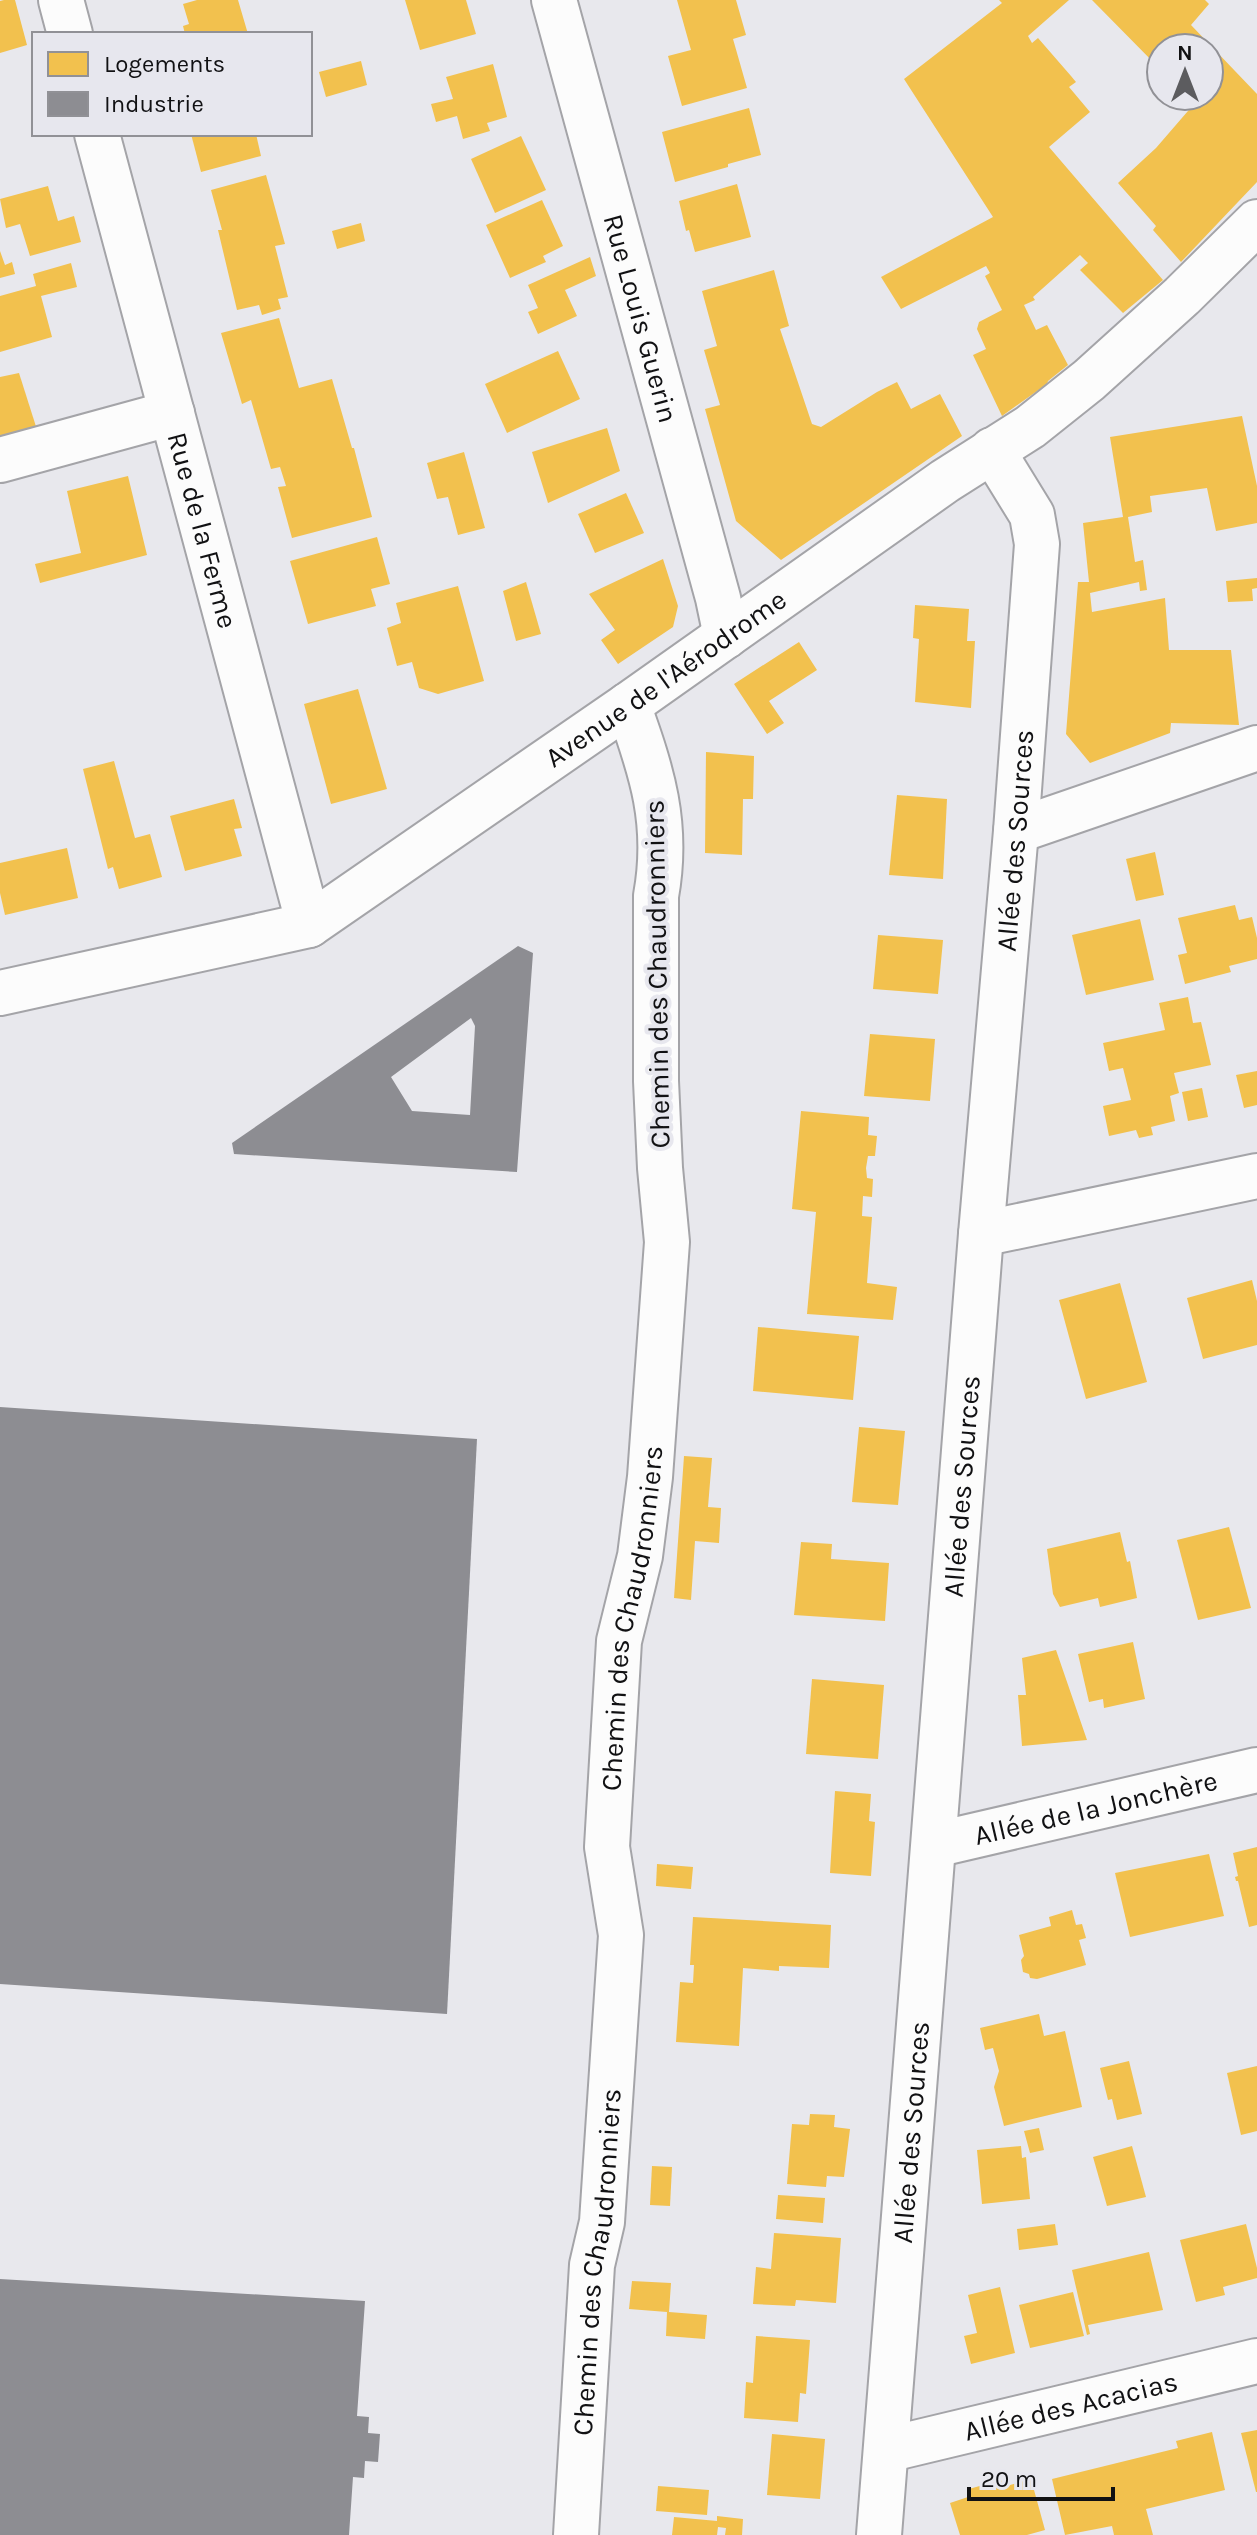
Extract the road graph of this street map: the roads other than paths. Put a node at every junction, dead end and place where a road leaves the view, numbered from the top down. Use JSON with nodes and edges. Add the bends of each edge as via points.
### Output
{"nodes":[{"id":1,"x":61,"y":0,"type":"edge"},
{"id":2,"x":554,"y":0,"type":"edge"},
{"id":3,"x":69,"y":32,"type":"edge"},
{"id":4,"x":98,"y":136,"type":"edge"},
{"id":5,"x":1257,"y":222,"type":"edge"},
{"id":6,"x":172,"y":413,"type":"junction"},
{"id":7,"x":992,"y":450,"type":"junction"},
{"id":8,"x":0,"y":460,"type":"edge"},
{"id":9,"x":726,"y":636,"type":"junction"},
{"id":10,"x":628,"y":705,"type":"junction"},
{"id":11,"x":1257,"y":748,"type":"edge"},
{"id":12,"x":1016,"y":831,"type":"junction"},
{"id":13,"x":309,"y":925,"type":"junction"},
{"id":14,"x":0,"y":993,"type":"edge"},
{"id":15,"x":1257,"y":1176,"type":"edge"},
{"id":16,"x":981,"y":1234,"type":"junction"},
{"id":17,"x":1257,"y":1770,"type":"edge"},
{"id":18,"x":934,"y":1845,"type":"junction"},
{"id":19,"x":1257,"y":2361,"type":"edge"},
{"id":20,"x":886,"y":2450,"type":"junction"},
{"id":21,"x":576,"y":2535,"type":"edge"},
{"id":22,"x":879,"y":2535,"type":"edge"}],
"edges":[{"from":1,"to":3,"type":"street"},
{"from":2,"to":9,"type":"street","name":"Rue Louis Guerin"},
{"from":4,"to":6,"type":"street","name":"Rue de la Ferme"},
{"from":5,"to":7,"type":"street","name":"Avenue de l'Aérodrome","via":[[1089,380]]},
{"from":6,"to":8,"type":"street"},
{"from":6,"to":13,"type":"street","name":"Rue de la Ferme"},
{"from":7,"to":9,"type":"street","name":"Avenue de l'Aérodrome"},
{"from":7,"to":12,"type":"street","name":"Allée des Sources","via":[[1032,515],[1037,544]]},
{"from":9,"to":10,"type":"street","name":"Avenue de l'Aérodrome"},
{"from":10,"to":13,"type":"street","name":"Avenue de l'Aérodrome"},
{"from":10,"to":21,"type":"street","name":"Chemin des Chaudronniers","via":[[652,771],[661,830],[656,1081],[667,1242],[650,1477],[640,1556],[619,1641],[607,1847],[621,1935],[602,2222],[592,2265]]},
{"from":11,"to":12,"type":"street"},
{"from":12,"to":16,"type":"street","name":"Allée des Sources"},
{"from":13,"to":14,"type":"street","name":"Avenue de l'Aérodrome"},
{"from":15,"to":16,"type":"street"},
{"from":16,"to":18,"type":"street","name":"Allée des Sources"},
{"from":17,"to":18,"type":"street","name":"Allée de la Jonchère"},
{"from":18,"to":20,"type":"street","name":"Allée des Sources"},
{"from":19,"to":20,"type":"street","name":"Allée des Acacias"},
{"from":20,"to":22,"type":"street","name":"Allée des Sources"}]}
